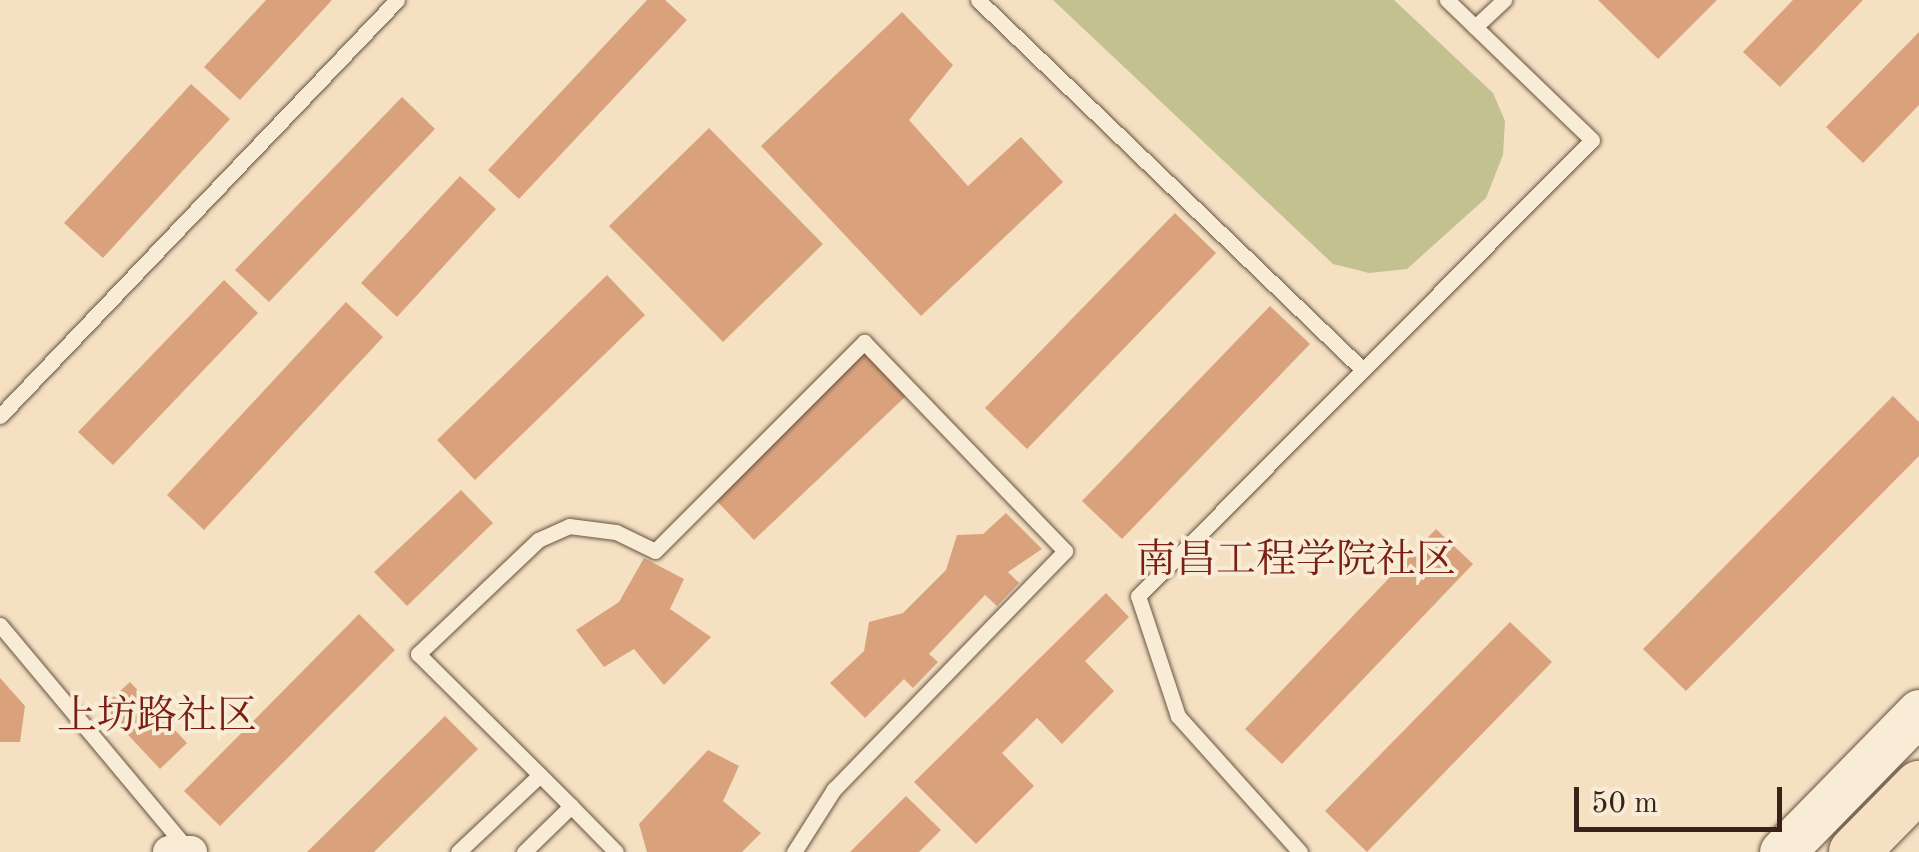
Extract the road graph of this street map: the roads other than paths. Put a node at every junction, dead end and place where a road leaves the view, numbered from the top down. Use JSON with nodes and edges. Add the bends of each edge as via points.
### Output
{"nodes":[{"id":1,"x":397,"y":0,"type":"edge"},
{"id":2,"x":978,"y":0,"type":"edge"},
{"id":3,"x":1447,"y":0,"type":"edge"},
{"id":4,"x":1504,"y":0,"type":"edge"},
{"id":5,"x":1475,"y":27,"type":"junction"},
{"id":6,"x":1363,"y":370,"type":"junction"},
{"id":7,"x":0,"y":416,"type":"edge"},
{"id":8,"x":0,"y":625,"type":"edge"},
{"id":9,"x":1919,"y":712,"type":"edge"},
{"id":10,"x":540,"y":775,"type":"junction"},
{"id":11,"x":1919,"y":786,"type":"edge"},
{"id":12,"x":571,"y":806,"type":"junction"},
{"id":13,"x":181,"y":850,"type":"edge"},
{"id":14,"x":458,"y":852,"type":"edge"},
{"id":15,"x":524,"y":852,"type":"edge"},
{"id":16,"x":616,"y":852,"type":"edge"},
{"id":17,"x":794,"y":852,"type":"edge"},
{"id":18,"x":1300,"y":852,"type":"edge"},
{"id":19,"x":1782,"y":852,"type":"edge"},
{"id":20,"x":1854,"y":852,"type":"edge"}],
"edges":[{"from":1,"to":7,"type":"lane"},
{"from":2,"to":6,"type":"lane"},
{"from":3,"to":5,"type":"lane"},
{"from":4,"to":5,"type":"lane"},
{"from":5,"to":6,"type":"lane","via":[[1592,140]]},
{"from":6,"to":18,"type":"lane","via":[[1138,596],[1178,716]]},
{"from":8,"to":13,"type":"lane"},
{"from":9,"to":19,"type":"main road"},
{"from":10,"to":12,"type":"lane"},
{"from":10,"to":14,"type":"lane"},
{"from":10,"to":17,"type":"lane","via":[[418,654],[538,540],[570,526],[616,532],[655,551],[864,342],[1065,551],[834,790]]},
{"from":11,"to":20,"type":"main road"},
{"from":12,"to":15,"type":"lane"},
{"from":12,"to":16,"type":"lane"}]}
